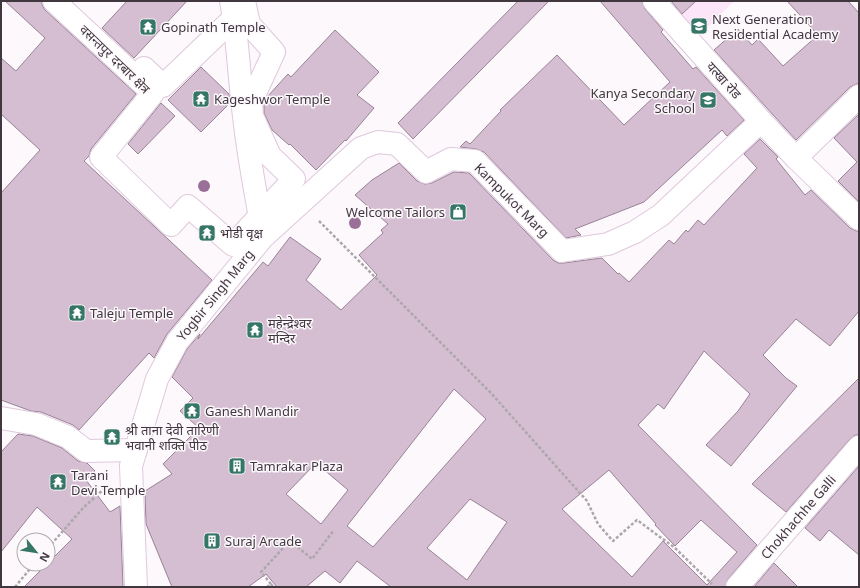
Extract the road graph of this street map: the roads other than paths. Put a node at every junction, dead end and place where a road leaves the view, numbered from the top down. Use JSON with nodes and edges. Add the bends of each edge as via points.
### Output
{"nodes":[{"id":1,"x":54,"y":1,"type":"edge"},
{"id":2,"x":74,"y":1,"type":"edge"},
{"id":3,"x":654,"y":1,"type":"edge"},
{"id":4,"x":236,"y":7,"type":"edge"},
{"id":5,"x":859,"y":96,"type":"edge"},
{"id":6,"x":761,"y":121,"type":"junction"},
{"id":7,"x":796,"y":158,"type":"junction"},
{"id":8,"x":859,"y":219,"type":"edge"},
{"id":9,"x":263,"y":236,"type":"junction"},
{"id":10,"x":1,"y":418,"type":"edge"},
{"id":11,"x":859,"y":446,"type":"edge"},
{"id":12,"x":134,"y":458,"type":"junction"},
{"id":13,"x":136,"y":587,"type":"edge"},
{"id":14,"x":737,"y":587,"type":"edge"}],
"edges":[{"from":1,"to":4,"type":"street","name":"वसन्तपुर दरबार क्षेत्र","via":[[153,93],[101,157],[171,224],[188,206],[233,245],[294,179],[270,156],[252,116],[250,102],[274,52]]},
{"from":2,"to":4,"type":"street","via":[[163,86]]},
{"from":3,"to":6,"type":"street","name":"यत्खा रोड"},
{"from":4,"to":9,"type":"street","name":"Yogbir Singh Marg","via":[[244,116]]},
{"from":5,"to":7,"type":"street"},
{"from":6,"to":7,"type":"street","name":"यत्खा रोड"},
{"from":6,"to":9,"type":"street","name":"Kampukot Marg","via":[[661,215],[635,232],[608,244],[562,251],[475,160],[451,159],[426,172],[397,144],[378,142],[360,148]]},
{"from":7,"to":8,"type":"street","name":"यत्खा रोड"},
{"from":9,"to":12,"type":"street","name":"Yogbir Singh Marg","via":[[177,342],[157,379]]},
{"from":10,"to":12,"type":"street","via":[[36,424],[68,437],[86,451]]},
{"from":11,"to":14,"type":"street","name":"Chokhachhe Galli"},
{"from":12,"to":13,"type":"street","name":"Yogbir Singh Marg"}]}
